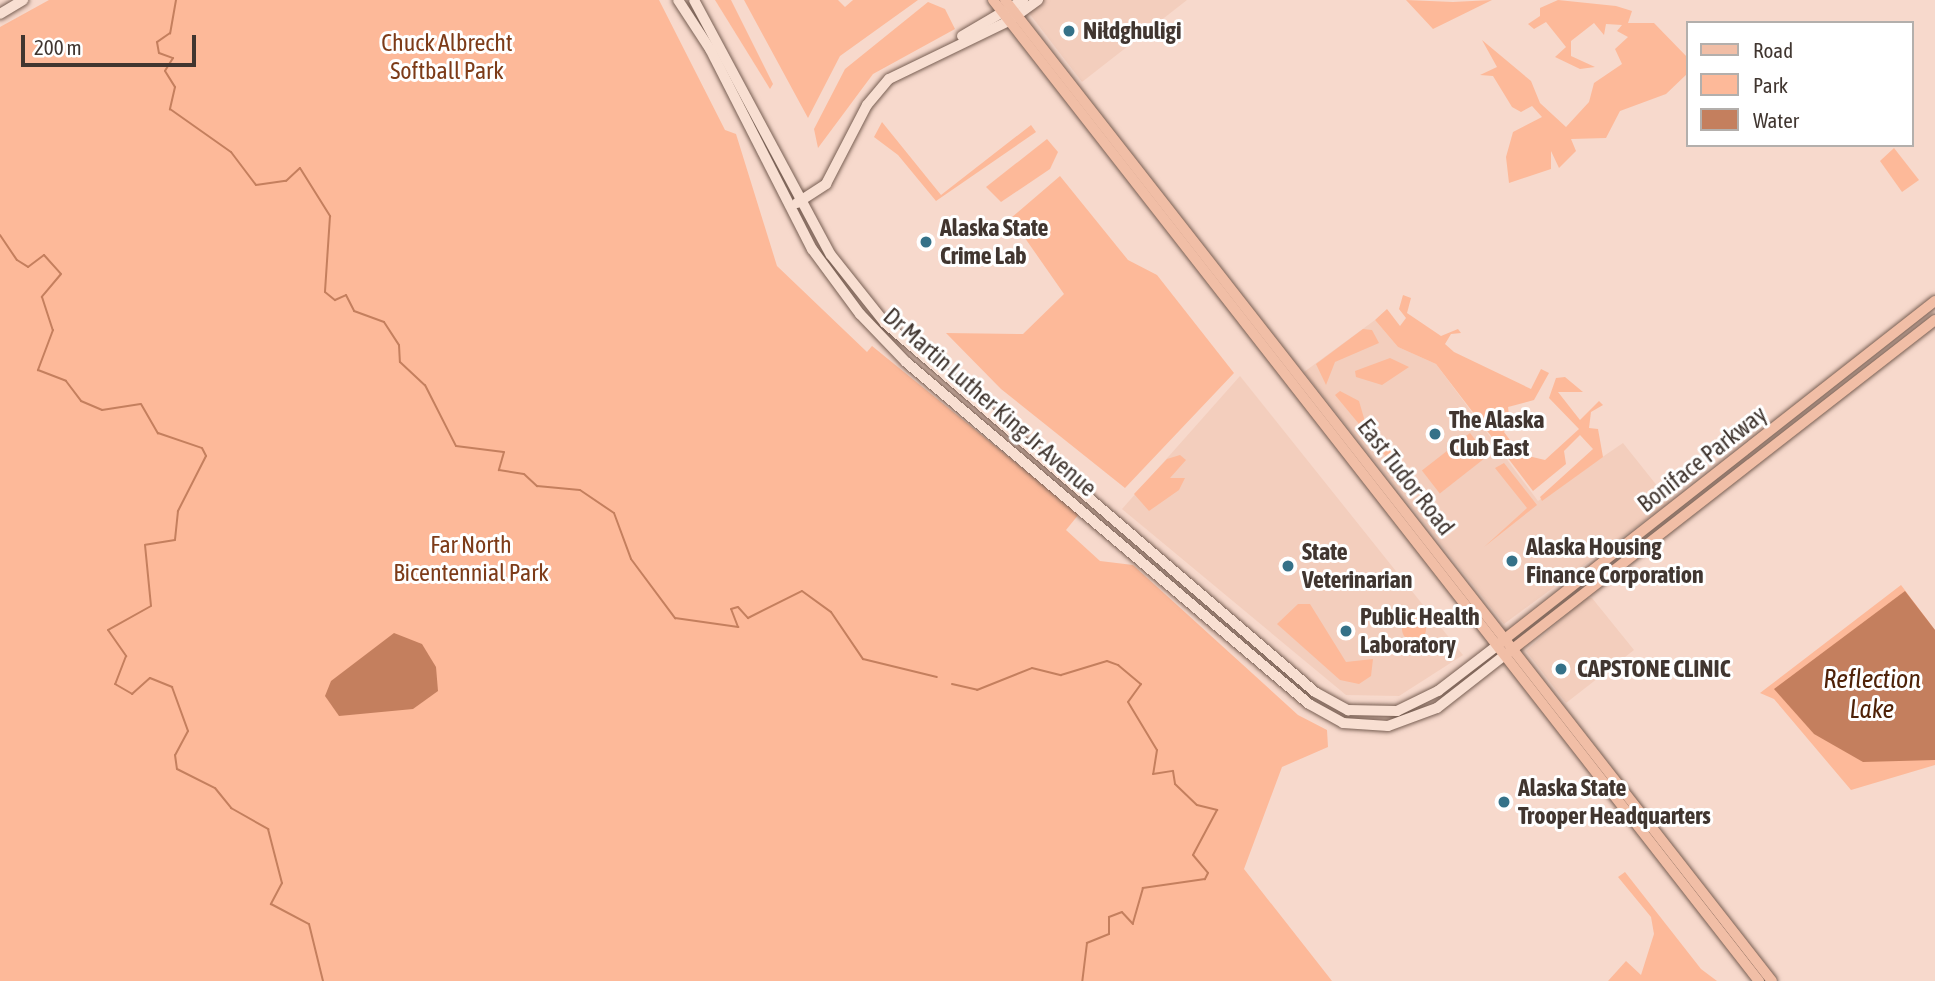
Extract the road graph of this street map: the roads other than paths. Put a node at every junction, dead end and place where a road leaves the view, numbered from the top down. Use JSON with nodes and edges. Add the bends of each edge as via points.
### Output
{"nodes":[{"id":1,"x":23,"y":0,"type":"edge"},
{"id":2,"x":678,"y":0,"type":"edge"},
{"id":3,"x":694,"y":0,"type":"edge"},
{"id":4,"x":993,"y":0,"type":"edge"},
{"id":5,"x":1023,"y":0,"type":"edge"},
{"id":6,"x":1038,"y":0,"type":"edge"},
{"id":7,"x":1010,"y":12,"type":"edge"},
{"id":8,"x":0,"y":14,"type":"edge"},
{"id":9,"x":801,"y":201,"type":"junction"},
{"id":10,"x":789,"y":207,"type":"junction"},
{"id":11,"x":830,"y":277,"type":"junction"},
{"id":12,"x":1935,"y":301,"type":"edge"},
{"id":13,"x":878,"y":315,"type":"junction"},
{"id":14,"x":1935,"y":320,"type":"edge"},
{"id":15,"x":1506,"y":639,"type":"junction"},
{"id":16,"x":1493,"y":648,"type":"junction"},
{"id":17,"x":1513,"y":648,"type":"junction"},
{"id":18,"x":1502,"y":658,"type":"junction"},
{"id":19,"x":1759,"y":981,"type":"edge"},
{"id":20,"x":1772,"y":981,"type":"edge"}],
"edges":[{"from":1,"to":8,"type":"street"},
{"from":2,"to":10,"type":"street","name":"Dr Martin Luther King Jr Avenue"},
{"from":3,"to":9,"type":"street","name":"Dr Martin Luther King Jr Avenue"},
{"from":4,"to":7,"type":"main road","name":"East Tudor Road"},
{"from":5,"to":7,"type":"street"},
{"from":6,"to":7,"type":"street"},
{"from":7,"to":9,"type":"street","via":[[916,62],[877,91],[827,184]]},
{"from":7,"to":15,"type":"main road","name":"East Tudor Road"},
{"from":7,"to":16,"type":"main road","name":"East Tudor Road"},
{"from":9,"to":10,"type":"street"},
{"from":9,"to":13,"type":"street","name":"Dr Martin Luther King Jr Avenue","via":[[831,255]]},
{"from":10,"to":11,"type":"street","name":"Dr Martin Luther King Jr Avenue"},
{"from":11,"to":13,"type":"street","via":[[867,315]]},
{"from":11,"to":18,"type":"street","name":"Dr Martin Luther King Jr Avenue","via":[[906,362],[1309,704],[1343,723],[1388,726],[1414,720]]},
{"from":12,"to":15,"type":"main road","name":"Boniface Parkway"},
{"from":13,"to":16,"type":"street","name":"Dr Martin Luther King Jr Avenue","via":[[1315,692],[1348,710],[1373,714],[1415,705]]},
{"from":14,"to":17,"type":"main road","name":"Boniface Parkway"},
{"from":15,"to":16,"type":"main road","name":"Boniface Parkway"},
{"from":15,"to":17,"type":"main road","name":"East Tudor Road"},
{"from":16,"to":18,"type":"main road","name":"East Tudor Road"},
{"from":17,"to":18,"type":"main road","name":"Boniface Parkway"},
{"from":17,"to":20,"type":"main road","name":"East Tudor Road"},
{"from":18,"to":19,"type":"main road","name":"East Tudor Road"}]}
